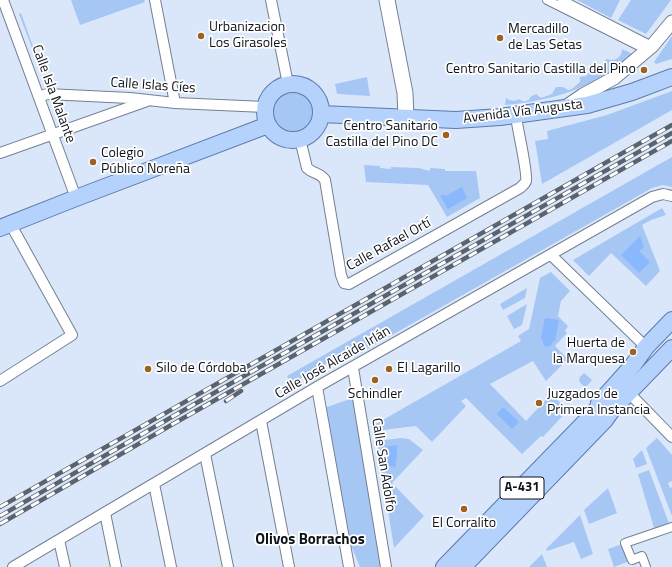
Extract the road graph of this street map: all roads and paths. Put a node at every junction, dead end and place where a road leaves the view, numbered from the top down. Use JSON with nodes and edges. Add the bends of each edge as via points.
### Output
{"nodes":[{"id":1,"x":3,"y":0,"type":"edge"},
{"id":2,"x":155,"y":0,"type":"edge"},
{"id":3,"x":271,"y":0,"type":"edge"},
{"id":4,"x":387,"y":0,"type":"edge"},
{"id":5,"x":547,"y":0,"type":"edge"},
{"id":6,"x":562,"y":0,"type":"edge"},
{"id":7,"x":672,"y":22,"type":"edge"},
{"id":8,"x":650,"y":48,"type":"junction"},
{"id":9,"x":672,"y":77,"type":"edge"},
{"id":10,"x":288,"y":84,"type":"junction"},
{"id":11,"x":39,"y":97,"type":"junction"},
{"id":12,"x":149,"y":101,"type":"junction"},
{"id":13,"x":175,"y":103,"type":"junction"},
{"id":14,"x":265,"y":107,"type":"junction"},
{"id":15,"x":564,"y":108,"type":"junction"},
{"id":16,"x":321,"y":114,"type":"junction"},
{"id":17,"x":516,"y":116,"type":"junction"},
{"id":18,"x":406,"y":118,"type":"junction"},
{"id":19,"x":268,"y":125,"type":"junction"},
{"id":20,"x":52,"y":135,"type":"junction"},
{"id":21,"x":300,"y":139,"type":"junction"},
{"id":22,"x":0,"y":153,"type":"edge"},
{"id":23,"x":672,"y":196,"type":"edge"},
{"id":24,"x":76,"y":198,"type":"junction"},
{"id":25,"x":5,"y":226,"type":"edge"},
{"id":26,"x":551,"y":255,"type":"junction"},
{"id":27,"x":672,"y":320,"type":"edge"},
{"id":28,"x":672,"y":336,"type":"edge"},
{"id":29,"x":646,"y":347,"type":"junction"},
{"id":30,"x":672,"y":348,"type":"edge"},
{"id":31,"x":672,"y":360,"type":"edge"},
{"id":32,"x":353,"y":368,"type":"junction"},
{"id":33,"x":0,"y":381,"type":"edge"},
{"id":34,"x":317,"y":387,"type":"junction"},
{"id":35,"x":633,"y":397,"type":"junction"},
{"id":36,"x":602,"y":414,"type":"junction"},
{"id":37,"x":261,"y":421,"type":"junction"},
{"id":38,"x":672,"y":438,"type":"edge"},
{"id":39,"x":205,"y":454,"type":"junction"},
{"id":40,"x":154,"y":484,"type":"junction"},
{"id":41,"x":104,"y":513,"type":"junction"},
{"id":42,"x":672,"y":527,"type":"edge"},
{"id":43,"x":59,"y":540,"type":"junction"},
{"id":44,"x":348,"y":566,"type":"edge"},
{"id":45,"x":13,"y":567,"type":"edge"},
{"id":46,"x":65,"y":567,"type":"edge"},
{"id":47,"x":116,"y":567,"type":"edge"},
{"id":48,"x":171,"y":567,"type":"edge"},
{"id":49,"x":228,"y":567,"type":"edge"},
{"id":50,"x":289,"y":567,"type":"edge"},
{"id":51,"x":386,"y":567,"type":"edge"},
{"id":52,"x":444,"y":567,"type":"edge"},
{"id":53,"x":463,"y":567,"type":"edge"},
{"id":54,"x":646,"y":567,"type":"edge"}],
"edges":[{"from":1,"to":11,"type":"street","name":"Calle Isla Malante"},
{"from":2,"to":13,"type":"street"},
{"from":3,"to":10,"type":"street"},
{"from":4,"to":18,"type":"main road","via":[[405,93]]},
{"from":5,"to":8,"type":"street"},
{"from":6,"to":8,"type":"street"},
{"from":7,"to":8,"type":"street"},
{"from":8,"to":15,"type":"street","via":[[614,78]]},
{"from":9,"to":15,"type":"main road","name":"Avenida Vía Augusta","via":[[587,105]]},
{"from":10,"to":14,"type":"main road","via":[[281,86],[271,95]]},
{"from":10,"to":16,"type":"main road","via":[[305,86],[312,91],[317,98]]},
{"from":11,"to":12,"type":"street","name":"Calle Islas Cíes","via":[[47,94]]},
{"from":11,"to":20,"type":"street","name":"Calle Isla Malante"},
{"from":12,"to":13,"type":"street","name":"Calle Islas Cíes"},
{"from":12,"to":20,"type":"street"},
{"from":13,"to":14,"type":"street","name":"Calle Islas Cíes"},
{"from":14,"to":19,"type":"main road"},
{"from":15,"to":17,"type":"main road","name":"Avenida Vía Augusta"},
{"from":16,"to":18,"type":"main road","name":"Avenida Vía Augusta"},
{"from":16,"to":21,"type":"main road","via":[[314,130]]},
{"from":17,"to":18,"type":"main road","name":"Avenida Vía Augusta","via":[[456,120]]},
{"from":17,"to":21,"type":"street","name":"Calle Rafael Ortí","via":[[525,170],[526,181],[523,185],[349,284],[344,283],[341,275],[325,180],[320,174],[307,168]]},
{"from":19,"to":21,"type":"main road","via":[[282,137]]},
{"from":19,"to":24,"type":"main road"},
{"from":20,"to":22,"type":"street"},
{"from":20,"to":24,"type":"street","name":"Calle Isla Malante"},
{"from":23,"to":26,"type":"street","name":"Calle José Alcaide Irlán","via":[[663,194],[652,197]]},
{"from":24,"to":25,"type":"main road"},
{"from":25,"to":33,"type":"street","via":[[72,335]]},
{"from":26,"to":29,"type":"street"},
{"from":26,"to":32,"type":"street","name":"Calle José Alcaide Irlán"},
{"from":27,"to":29,"type":"main road"},
{"from":28,"to":36,"type":"main road","number":"A-431","via":[[602,407]]},
{"from":29,"to":36,"type":"main road","via":[[599,403]]},
{"from":30,"to":36,"type":"main road","number":"A-431","via":[[612,410]]},
{"from":31,"to":35,"type":"main road"},
{"from":32,"to":34,"type":"street","name":"Calle José Alcaide Irlán"},
{"from":32,"to":51,"type":"street","name":"Calle San Adolfo"},
{"from":34,"to":37,"type":"street","name":"Calle José Alcaide Irlán"},
{"from":34,"to":44,"type":"street"},
{"from":35,"to":36,"type":"main road","via":[[611,418]]},
{"from":35,"to":38,"type":"street"},
{"from":36,"to":52,"type":"main road","number":"A-431","via":[[507,503]]},
{"from":36,"to":53,"type":"main road","number":"A-431"},
{"from":37,"to":39,"type":"street","name":"Calle José Alcaide Irlán"},
{"from":37,"to":50,"type":"street"},
{"from":39,"to":40,"type":"street","name":"Calle José Alcaide Irlán"},
{"from":39,"to":49,"type":"street"},
{"from":40,"to":41,"type":"street","name":"Calle José Alcaide Irlán"},
{"from":40,"to":48,"type":"street"},
{"from":41,"to":43,"type":"street","name":"Calle José Alcaide Irlán"},
{"from":41,"to":47,"type":"street"},
{"from":42,"to":54,"type":"street","via":[[625,543],[632,560],[642,556]]},
{"from":43,"to":45,"type":"street","name":"Calle José Alcaide Irlán"},
{"from":43,"to":46,"type":"street"}]}
